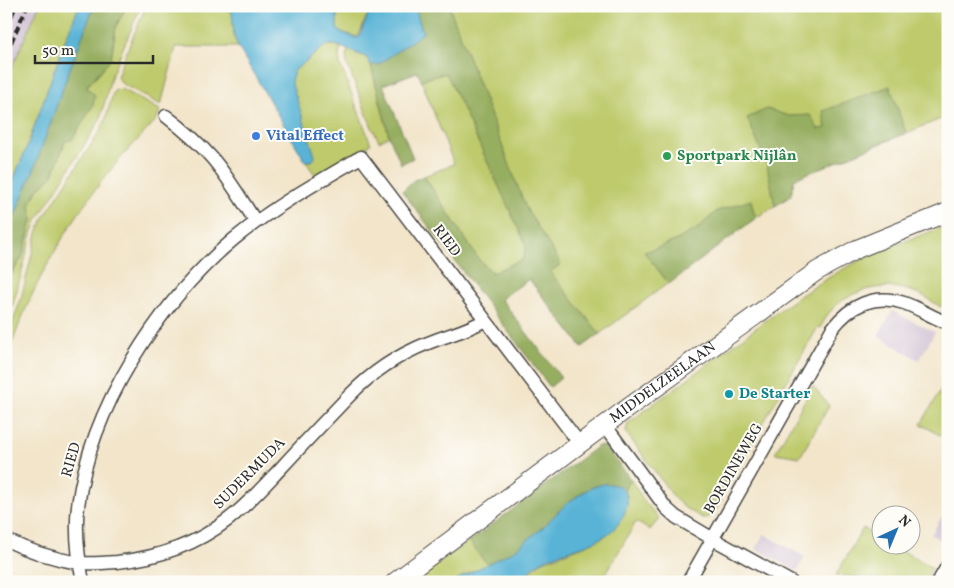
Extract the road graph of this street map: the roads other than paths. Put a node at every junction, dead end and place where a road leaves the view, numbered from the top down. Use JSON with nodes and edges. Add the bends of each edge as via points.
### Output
{"nodes":[{"id":1,"x":166,"y":116,"type":"dead end"},
{"id":2,"x":948,"y":212,"type":"edge"},
{"id":3,"x":256,"y":222,"type":"junction"},
{"id":4,"x":485,"y":320,"type":"junction"},
{"id":5,"x":948,"y":322,"type":"edge"},
{"id":6,"x":605,"y":425,"type":"junction"},
{"id":7,"x":580,"y":444,"type":"junction"},
{"id":8,"x":712,"y":539,"type":"junction"},
{"id":9,"x":6,"y":540,"type":"edge"},
{"id":10,"x":80,"y":563,"type":"junction"},
{"id":11,"x":948,"y":565,"type":"edge"},
{"id":12,"x":83,"y":582,"type":"edge"},
{"id":13,"x":395,"y":582,"type":"edge"},
{"id":14,"x":688,"y":582,"type":"edge"},
{"id":15,"x":791,"y":582,"type":"edge"},
{"id":16,"x":938,"y":582,"type":"edge"}],
"edges":[{"from":1,"to":3,"type":"street","via":[[212,158]]},
{"from":2,"to":6,"type":"street","name":"MIDDELZEELAAN","via":[[857,249],[817,271]]},
{"from":3,"to":4,"type":"street","name":"RIED","via":[[361,157]]},
{"from":3,"to":10,"type":"street","name":"RIED","via":[[192,279],[155,324],[109,403],[83,477],[77,523]]},
{"from":4,"to":7,"type":"street","name":"RIED"},
{"from":4,"to":10,"type":"street","name":"SUDERMUDA","via":[[408,352],[373,374],[246,505],[202,537],[173,550],[140,559]]},
{"from":5,"to":8,"type":"street","name":"BORDINEWEG","via":[[888,299],[860,305],[840,319]]},
{"from":6,"to":7,"type":"street","name":"MIDDELZEELAAN"},
{"from":6,"to":8,"type":"street","via":[[666,508]]},
{"from":7,"to":13,"type":"street","name":"MIDDELZEELAAN"},
{"from":8,"to":14,"type":"street","name":"BORDINEWEG"},
{"from":8,"to":15,"type":"street"},
{"from":9,"to":10,"type":"street","name":"SUDERMUDA","via":[[47,556]]},
{"from":10,"to":12,"type":"street","name":"RIED"},
{"from":11,"to":16,"type":"street"}]}
